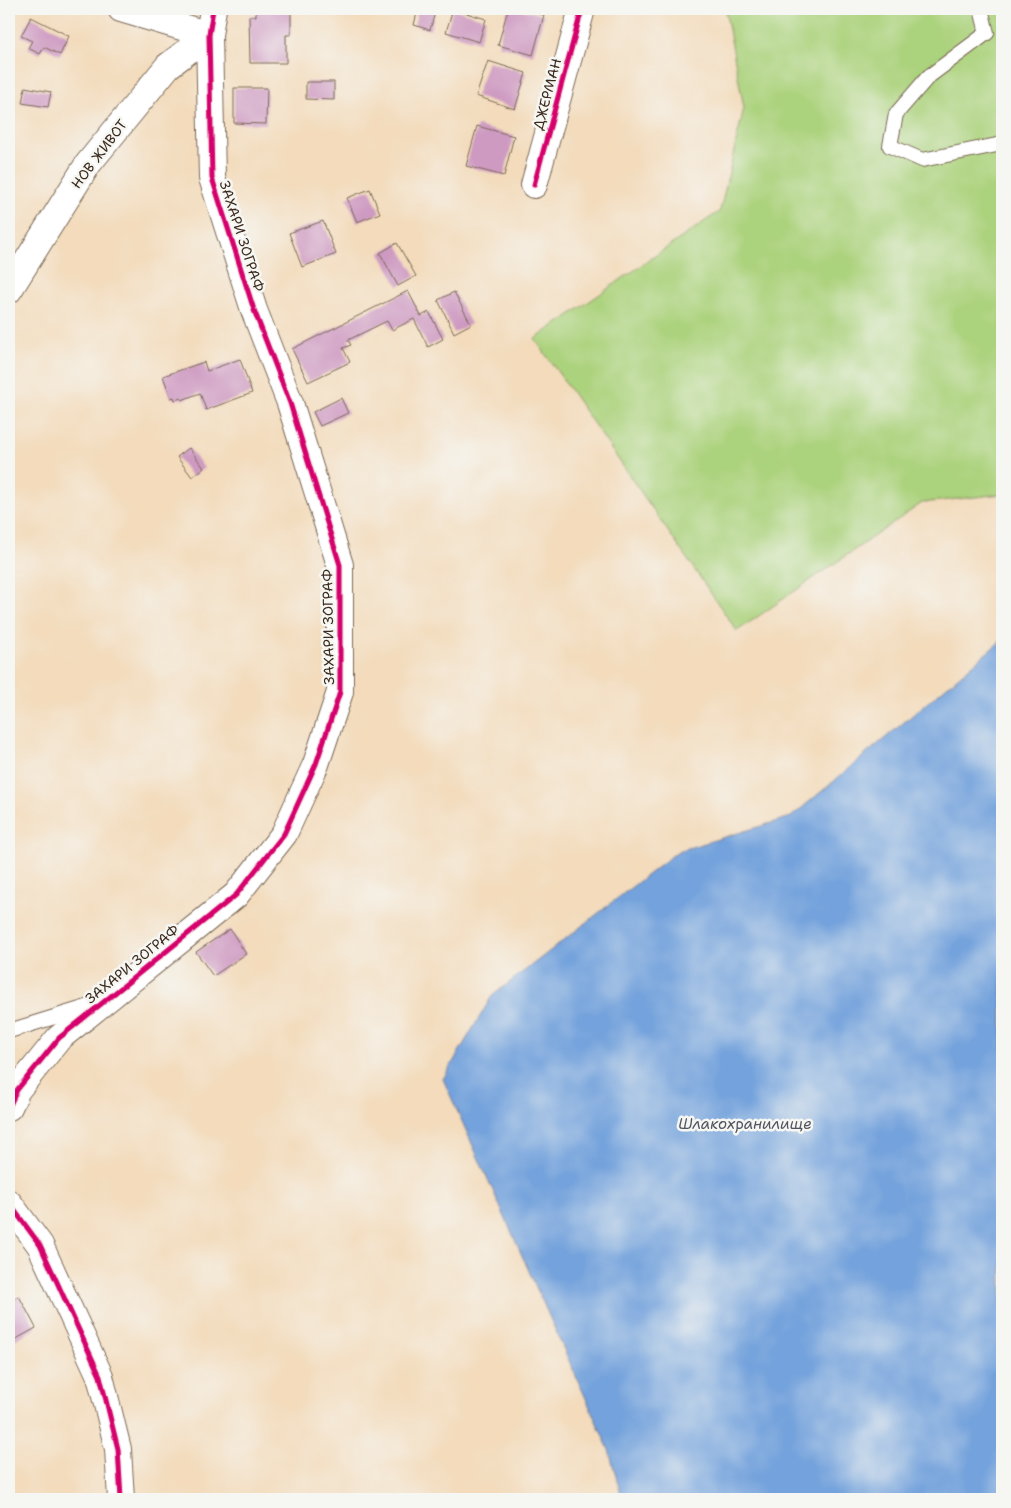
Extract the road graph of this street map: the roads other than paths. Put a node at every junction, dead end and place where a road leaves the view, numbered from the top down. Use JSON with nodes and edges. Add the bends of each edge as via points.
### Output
{"nodes":[{"id":1,"x":121,"y":9,"type":"edge"},
{"id":2,"x":213,"y":9,"type":"edge"},
{"id":3,"x":582,"y":9,"type":"edge"},
{"id":4,"x":981,"y":9,"type":"edge"},
{"id":5,"x":209,"y":35,"type":"junction"},
{"id":6,"x":1002,"y":144,"type":"edge"},
{"id":7,"x":534,"y":184,"type":"dead end"},
{"id":8,"x":9,"y":290,"type":"edge"},
{"id":9,"x":102,"y":1002,"type":"junction"},
{"id":10,"x":9,"y":1031,"type":"edge"},
{"id":11,"x":9,"y":1107,"type":"edge"},
{"id":12,"x":9,"y":1202,"type":"edge"},
{"id":13,"x":121,"y":1499,"type":"edge"}],
"edges":[{"from":1,"to":5,"type":"street"},
{"from":2,"to":5,"type":"street","name":"ЗАХАРИ ЗОГРАФ"},
{"from":3,"to":7,"type":"street","name":"ДЖЕРМАН"},
{"from":4,"to":6,"type":"lane","via":[[987,34],[928,77],[896,114],[890,146],[922,160]]},
{"from":5,"to":8,"type":"street","name":"НОВ ЖИВОТ","via":[[168,66],[88,164]]},
{"from":5,"to":9,"type":"street","name":"ЗАХАРИ ЗОГРАФ","via":[[212,178],[254,310],[290,403],[340,565],[340,692],[316,764],[284,834],[236,895]]},
{"from":9,"to":10,"type":"lane"},
{"from":9,"to":11,"type":"street","name":"ЗАХАРИ ЗОГРАФ","via":[[58,1038],[17,1090]]},
{"from":12,"to":13,"type":"street","via":[[40,1245],[100,1376],[118,1449]]}]}
